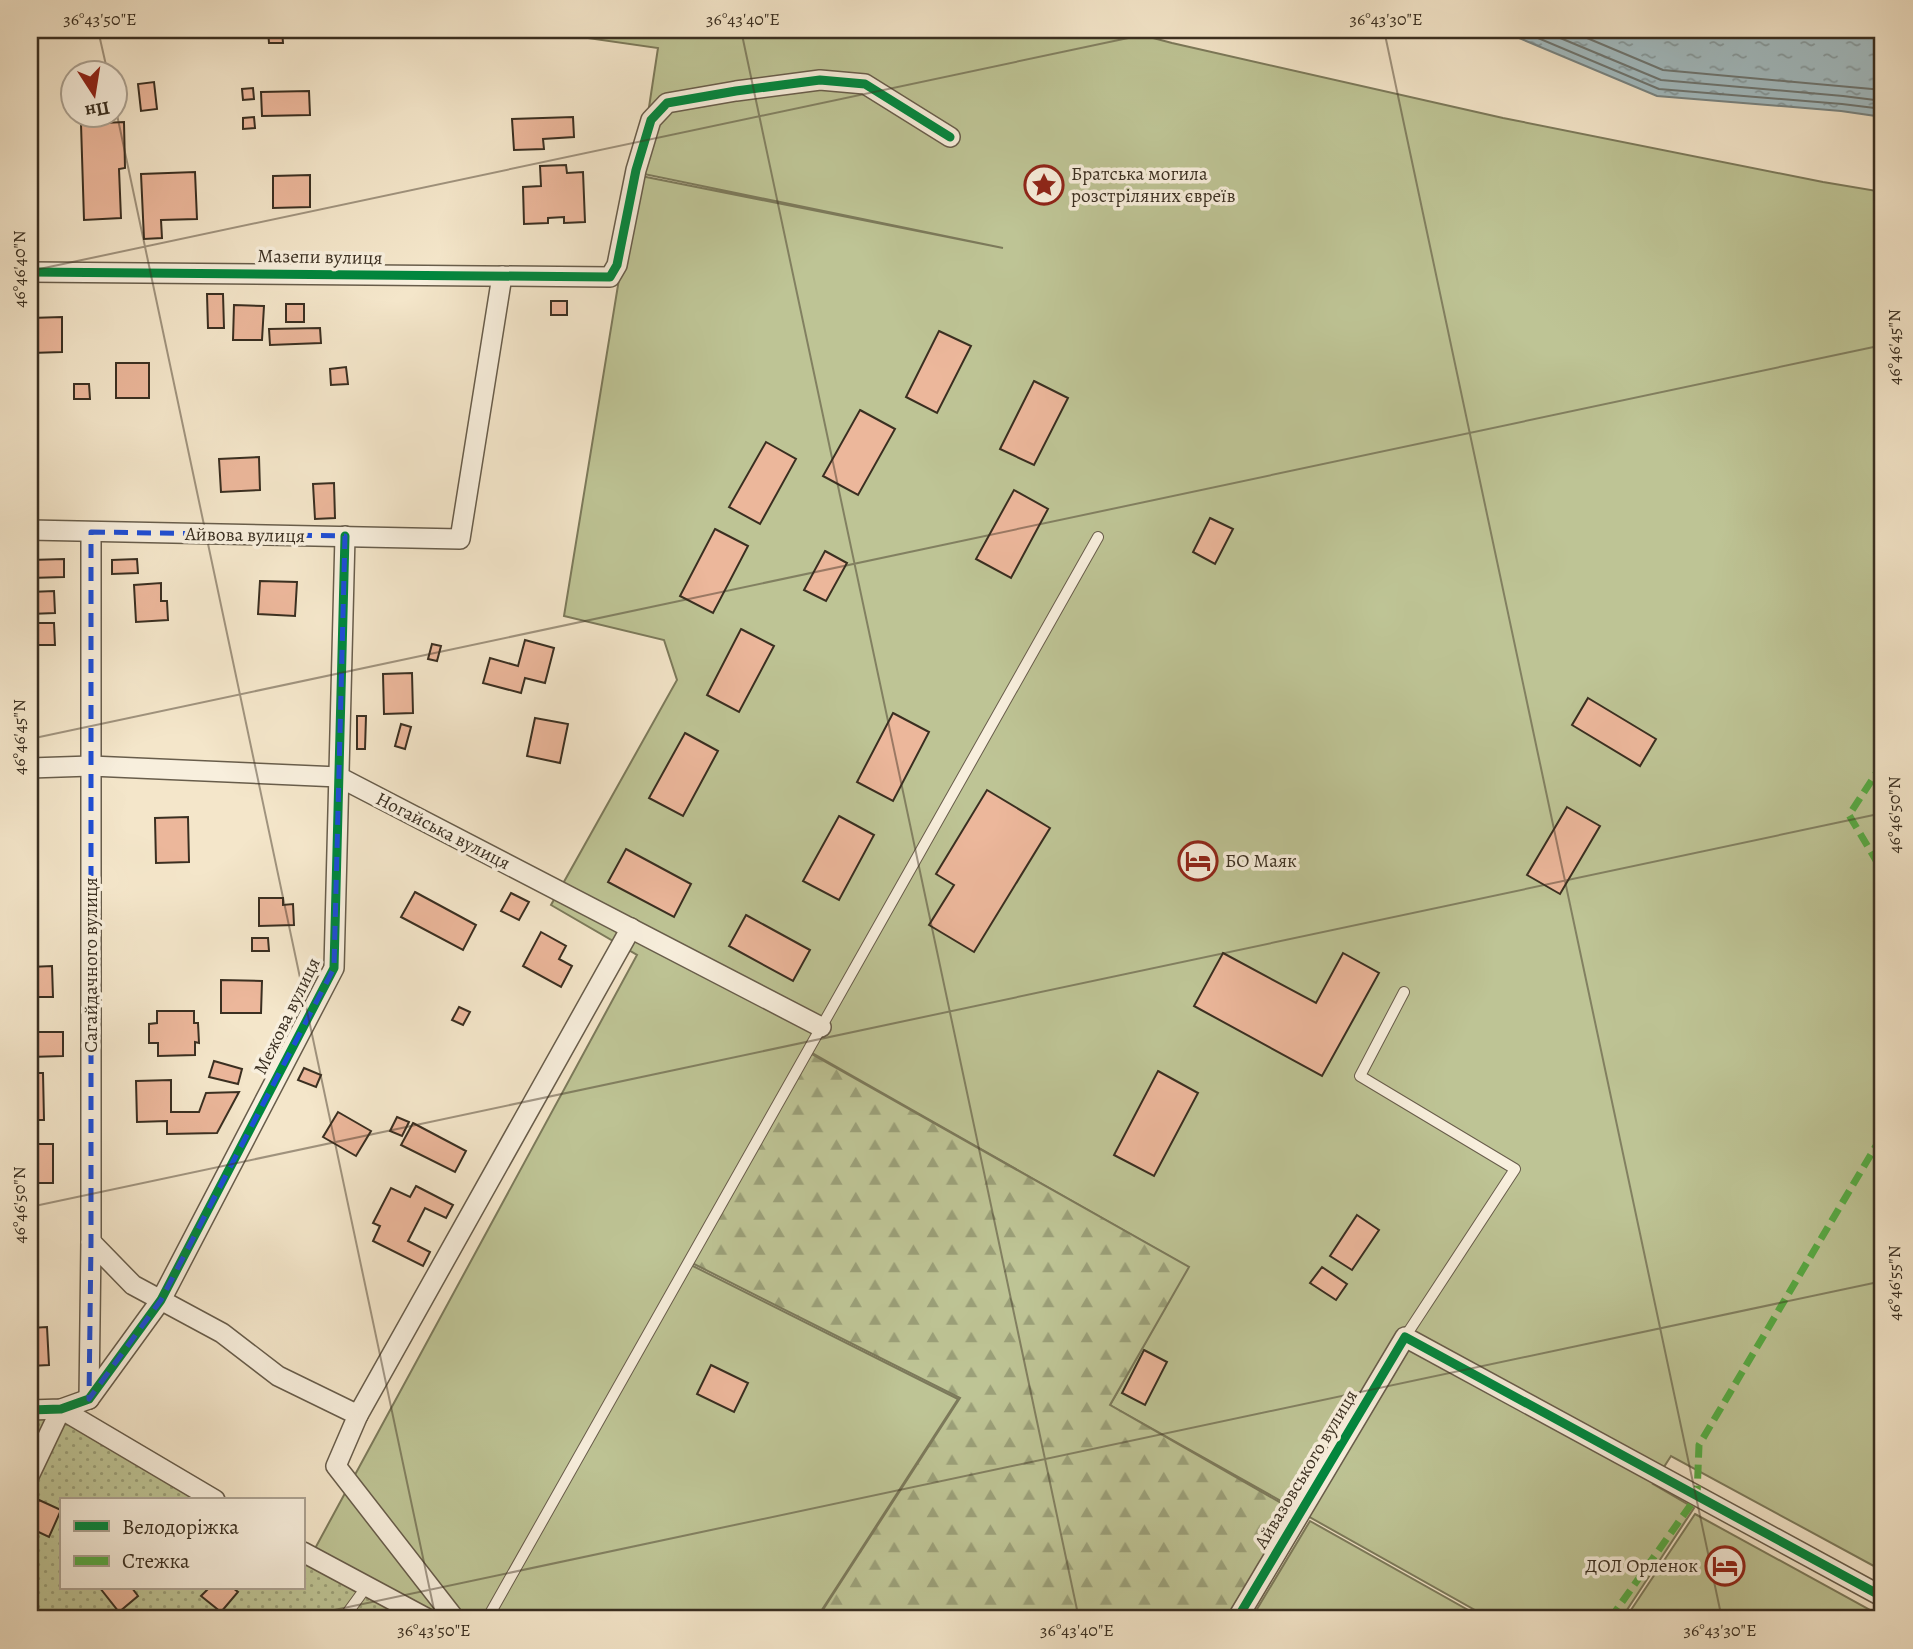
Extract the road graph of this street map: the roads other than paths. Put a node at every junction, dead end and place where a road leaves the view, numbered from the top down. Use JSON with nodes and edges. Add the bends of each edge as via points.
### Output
{"nodes":[{"id":1,"x":950,"y":137,"type":"dead end"},
{"id":2,"x":30,"y":272,"type":"edge"},
{"id":3,"x":502,"y":276,"type":"junction"},
{"id":4,"x":30,"y":530,"type":"edge"},
{"id":5,"x":91,"y":531,"type":"junction"},
{"id":6,"x":345,"y":536,"type":"junction"},
{"id":7,"x":1098,"y":537,"type":"dead end"},
{"id":8,"x":91,"y":766,"type":"junction"},
{"id":9,"x":30,"y":768,"type":"edge"},
{"id":10,"x":339,"y":777,"type":"junction"},
{"id":11,"x":631,"y":929,"type":"junction"},
{"id":12,"x":1404,"y":992,"type":"dead end"},
{"id":13,"x":821,"y":1027,"type":"junction"},
{"id":14,"x":91,"y":1242,"type":"junction"},
{"id":15,"x":161,"y":1300,"type":"junction"},
{"id":16,"x":1405,"y":1336,"type":"junction"},
{"id":17,"x":89,"y":1399,"type":"junction"},
{"id":18,"x":61,"y":1409,"type":"junction"},
{"id":19,"x":30,"y":1410,"type":"edge"},
{"id":20,"x":358,"y":1415,"type":"junction"},
{"id":21,"x":30,"y":1474,"type":"edge"},
{"id":22,"x":212,"y":1498,"type":"edge"},
{"id":23,"x":304,"y":1553,"type":"edge"},
{"id":24,"x":367,"y":1586,"type":"junction"},
{"id":25,"x":1883,"y":1597,"type":"edge"},
{"id":26,"x":343,"y":1619,"type":"edge"},
{"id":27,"x":429,"y":1619,"type":"edge"},
{"id":28,"x":455,"y":1619,"type":"edge"},
{"id":29,"x":487,"y":1619,"type":"edge"},
{"id":30,"x":1237,"y":1619,"type":"edge"}],
"edges":[{"from":1,"to":3,"type":"street","name":"Мазепи вулиця","via":[[865,84],[820,80],[667,103],[651,120],[617,265],[610,277]]},
{"from":2,"to":3,"type":"street","name":"Мазепи вулиця"},
{"from":3,"to":6,"type":"street","name":"Айвова вулиця","via":[[460,539]]},
{"from":4,"to":5,"type":"street","name":"Айвова вулиця"},
{"from":5,"to":6,"type":"street","name":"Айвова вулиця"},
{"from":5,"to":8,"type":"street","name":"Сагайдачного вулиця"},
{"from":6,"to":10,"type":"street","name":"Межова вулиця"},
{"from":7,"to":13,"type":"lane"},
{"from":8,"to":9,"type":"street","name":"Ногайська вулиця"},
{"from":8,"to":10,"type":"street","name":"Ногайська вулиця"},
{"from":8,"to":14,"type":"street","name":"Сагайдачного вулиця"},
{"from":10,"to":11,"type":"street","name":"Ногайська вулиця"},
{"from":10,"to":15,"type":"street","name":"Межова вулиця","via":[[334,968]]},
{"from":11,"to":13,"type":"street","name":"Ногайська вулиця"},
{"from":11,"to":20,"type":"street"},
{"from":12,"to":16,"type":"lane","via":[[1360,1076],[1515,1169]]},
{"from":13,"to":29,"type":"lane"},
{"from":14,"to":15,"type":"street","via":[[133,1285]]},
{"from":14,"to":17,"type":"street","name":"Сагайдачного вулиця"},
{"from":15,"to":17,"type":"street","name":"Межова вулиця"},
{"from":15,"to":20,"type":"street","via":[[222,1333],[278,1376]]},
{"from":16,"to":25,"type":"street"},
{"from":16,"to":30,"type":"street","name":"Айвазовського вулиця"},
{"from":17,"to":18,"type":"street"},
{"from":18,"to":19,"type":"street"},
{"from":18,"to":21,"type":"street"},
{"from":18,"to":22,"type":"street"},
{"from":20,"to":28,"type":"street","via":[[336,1466]]},
{"from":23,"to":24,"type":"street"},
{"from":24,"to":26,"type":"lane"},
{"from":24,"to":27,"type":"street"}]}
